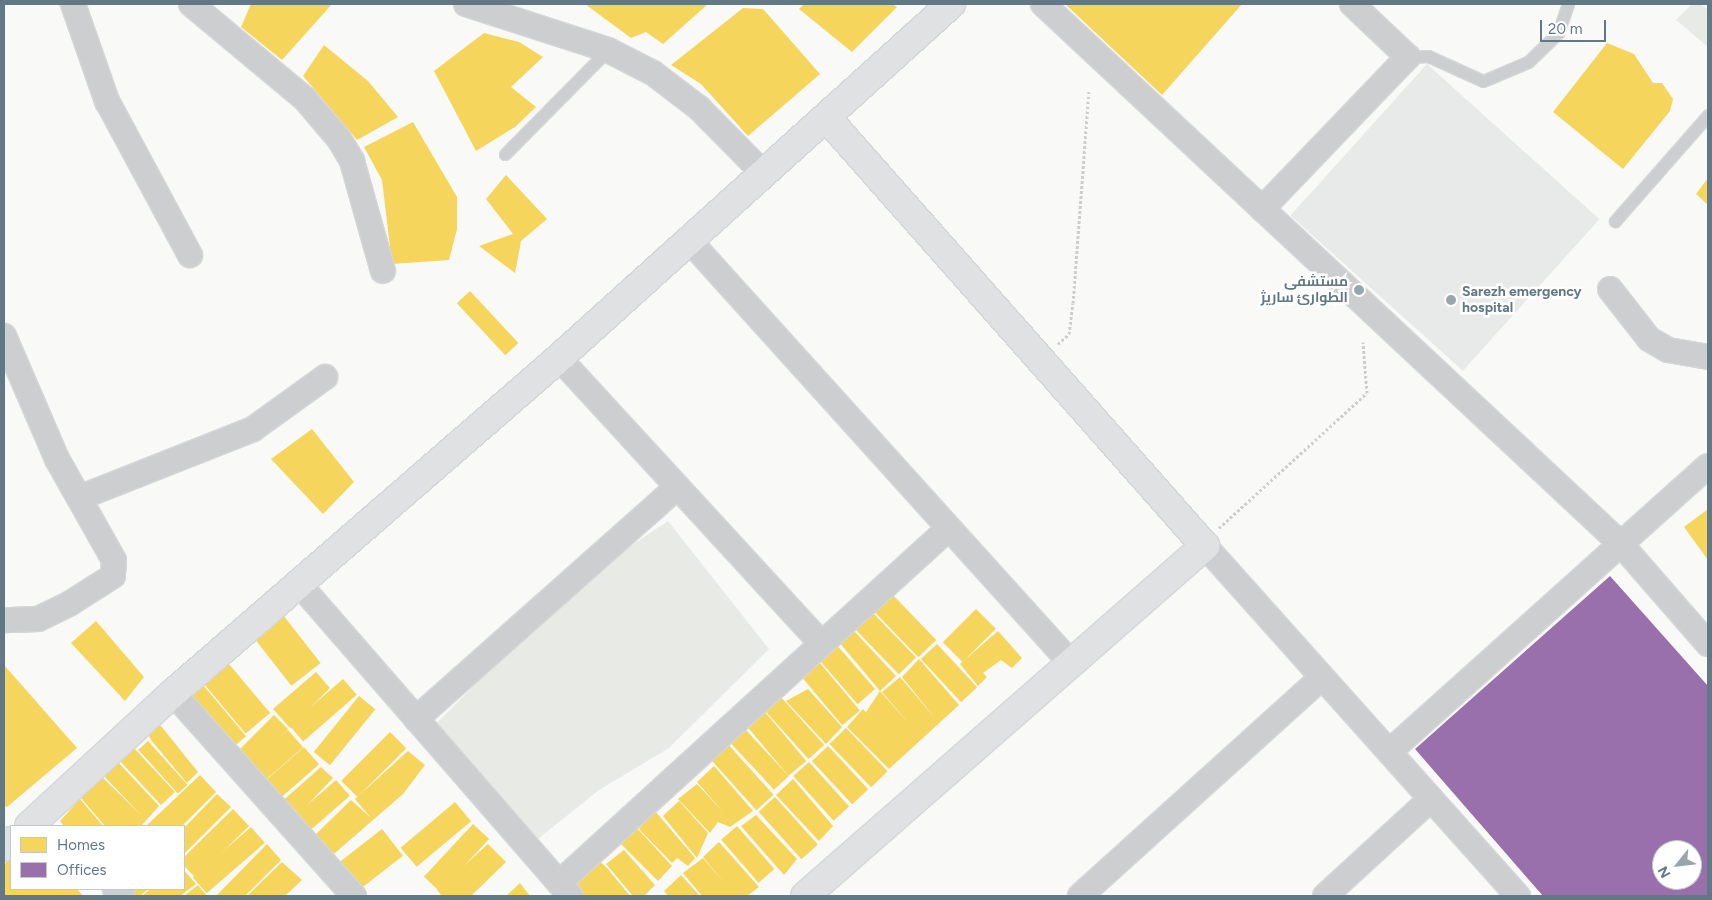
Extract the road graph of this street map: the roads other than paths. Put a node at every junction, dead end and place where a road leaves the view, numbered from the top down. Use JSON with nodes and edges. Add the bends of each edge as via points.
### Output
{"nodes":[{"id":1,"x":73,"y":4,"type":"edge"},
{"id":2,"x":191,"y":4,"type":"edge"},
{"id":3,"x":466,"y":4,"type":"edge"},
{"id":4,"x":951,"y":4,"type":"edge"},
{"id":5,"x":1043,"y":4,"type":"edge"},
{"id":6,"x":1352,"y":4,"type":"edge"},
{"id":7,"x":1568,"y":4,"type":"edge"},
{"id":8,"x":608,"y":50,"type":"junction"},
{"id":9,"x":1408,"y":57,"type":"junction"},
{"id":10,"x":1708,"y":115,"type":"edge"},
{"id":11,"x":826,"y":117,"type":"junction"},
{"id":12,"x":505,"y":154,"type":"dead end"},
{"id":13,"x":763,"y":173,"type":"junction"},
{"id":14,"x":1262,"y":209,"type":"junction"},
{"id":15,"x":1615,"y":221,"type":"dead end"},
{"id":16,"x":688,"y":239,"type":"junction"},
{"id":17,"x":190,"y":255,"type":"dead end"},
{"id":18,"x":383,"y":271,"type":"dead end"},
{"id":19,"x":1610,"y":289,"type":"dead end"},
{"id":20,"x":4,"y":336,"type":"edge"},
{"id":21,"x":1708,"y":357,"type":"edge"},
{"id":22,"x":559,"y":358,"type":"junction"},
{"id":23,"x":325,"y":377,"type":"dead end"},
{"id":24,"x":1708,"y":466,"type":"edge"},
{"id":25,"x":677,"y":487,"type":"junction"},
{"id":26,"x":79,"y":498,"type":"junction"},
{"id":27,"x":949,"y":528,"type":"junction"},
{"id":28,"x":1619,"y":542,"type":"junction"},
{"id":29,"x":1205,"y":546,"type":"junction"},
{"id":30,"x":300,"y":584,"type":"junction"},
{"id":31,"x":4,"y":620,"type":"edge"},
{"id":32,"x":821,"y":643,"type":"junction"},
{"id":33,"x":1708,"y":644,"type":"edge"},
{"id":34,"x":1071,"y":663,"type":"junction"},
{"id":35,"x":1322,"y":677,"type":"junction"},
{"id":36,"x":173,"y":693,"type":"junction"},
{"id":37,"x":416,"y":718,"type":"junction"},
{"id":38,"x":1389,"y":752,"type":"junction"},
{"id":39,"x":1431,"y":799,"type":"junction"},
{"id":40,"x":42,"y":822,"type":"edge"},
{"id":41,"x":564,"y":890,"type":"edge"},
{"id":42,"x":354,"y":896,"type":"edge"},
{"id":43,"x":805,"y":896,"type":"edge"},
{"id":44,"x":1080,"y":896,"type":"edge"},
{"id":45,"x":1325,"y":896,"type":"edge"},
{"id":46,"x":1518,"y":896,"type":"edge"}],
"edges":[{"from":1,"to":17,"type":"street","via":[[107,101]]},
{"from":2,"to":18,"type":"street","via":[[305,99],[339,139],[352,161]]},
{"from":3,"to":8,"type":"street"},
{"from":4,"to":11,"type":"street"},
{"from":5,"to":14,"type":"street"},
{"from":6,"to":9,"type":"street"},
{"from":7,"to":9,"type":"lane","via":[[1558,34],[1528,62],[1483,80],[1428,56]]},
{"from":8,"to":12,"type":"lane"},
{"from":8,"to":13,"type":"street","via":[[682,94]]},
{"from":9,"to":14,"type":"street"},
{"from":10,"to":15,"type":"lane"},
{"from":11,"to":13,"type":"street"},
{"from":11,"to":29,"type":"street"},
{"from":13,"to":16,"type":"street"},
{"from":14,"to":28,"type":"street"},
{"from":16,"to":22,"type":"street"},
{"from":16,"to":27,"type":"street"},
{"from":19,"to":21,"type":"street","via":[[1649,339],[1668,350]]},
{"from":20,"to":26,"type":"street","via":[[57,459]]},
{"from":22,"to":25,"type":"street"},
{"from":22,"to":30,"type":"street"},
{"from":23,"to":26,"type":"street","via":[[253,429]]},
{"from":24,"to":28,"type":"street"},
{"from":25,"to":32,"type":"street"},
{"from":25,"to":37,"type":"street"},
{"from":26,"to":31,"type":"street","via":[[114,560],[112,576],[38,619]]},
{"from":27,"to":32,"type":"street"},
{"from":27,"to":34,"type":"street"},
{"from":28,"to":33,"type":"street"},
{"from":28,"to":38,"type":"street"},
{"from":29,"to":34,"type":"street"},
{"from":29,"to":35,"type":"street"},
{"from":30,"to":36,"type":"street"},
{"from":30,"to":37,"type":"street"},
{"from":32,"to":41,"type":"street"},
{"from":34,"to":43,"type":"street"},
{"from":35,"to":38,"type":"street"},
{"from":35,"to":44,"type":"street"},
{"from":36,"to":40,"type":"street"},
{"from":36,"to":42,"type":"street"},
{"from":37,"to":41,"type":"street"},
{"from":38,"to":39,"type":"street"},
{"from":39,"to":45,"type":"street"},
{"from":39,"to":46,"type":"street"}]}
